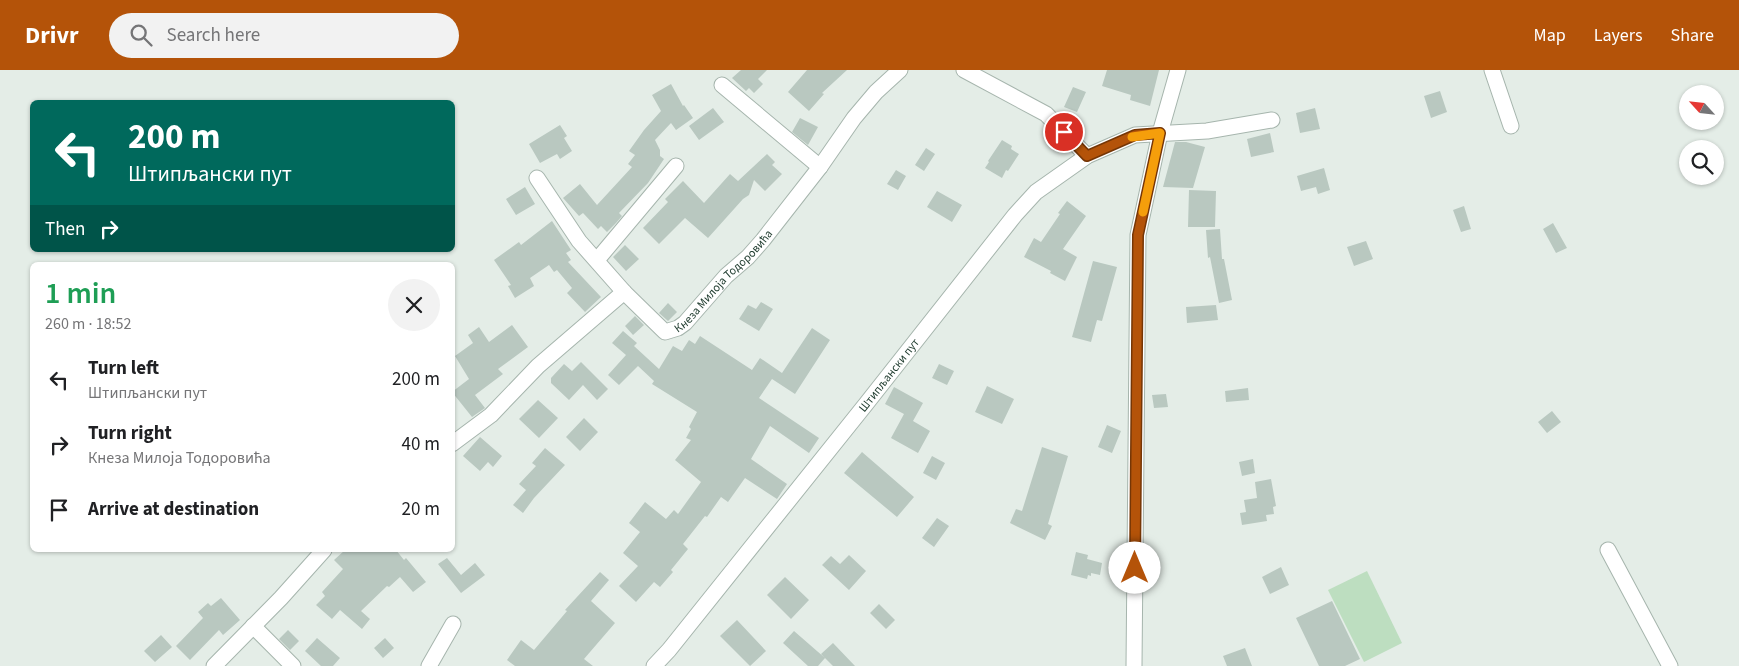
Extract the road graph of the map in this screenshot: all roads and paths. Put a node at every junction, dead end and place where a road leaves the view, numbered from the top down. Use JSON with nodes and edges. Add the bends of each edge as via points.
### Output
{"nodes":[{"id":1,"x":900,"y":70,"type":"edge"},
{"id":2,"x":964,"y":70,"type":"edge"},
{"id":3,"x":1178,"y":70,"type":"edge"},
{"id":4,"x":1492,"y":70,"type":"edge"},
{"id":5,"x":722,"y":85,"type":"dead end"},
{"id":6,"x":1272,"y":120,"type":"dead end"},
{"id":7,"x":1511,"y":126,"type":"dead end"},
{"id":8,"x":1160,"y":133,"type":"junction"},
{"id":9,"x":1087,"y":156,"type":"junction"},
{"id":10,"x":676,"y":166,"type":"dead end"},
{"id":11,"x":820,"y":167,"type":"junction"},
{"id":12,"x":536,"y":178,"type":"dead end"},
{"id":13,"x":597,"y":260,"type":"junction"},
{"id":14,"x":624,"y":292,"type":"junction"},
{"id":15,"x":455,"y":437,"type":"edge"},
{"id":16,"x":1608,"y":550,"type":"dead end"},
{"id":17,"x":322,"y":552,"type":"edge"},
{"id":18,"x":452,"y":624,"type":"dead end"},
{"id":19,"x":253,"y":626,"type":"junction"},
{"id":20,"x":214,"y":666,"type":"edge"},
{"id":21,"x":293,"y":666,"type":"edge"},
{"id":22,"x":429,"y":666,"type":"edge"},
{"id":23,"x":654,"y":666,"type":"edge"},
{"id":24,"x":1134,"y":666,"type":"edge"},
{"id":25,"x":1670,"y":666,"type":"edge"}],
"edges":[{"from":1,"to":11,"type":"street","name":"Кнеза Милоја Тодоровића","via":[[854,118]]},
{"from":2,"to":9,"type":"street","via":[[1046,114]]},
{"from":3,"to":8,"type":"street"},
{"from":4,"to":7,"type":"street"},
{"from":5,"to":11,"type":"street"},
{"from":6,"to":8,"type":"street","name":"Штипљански пут","via":[[1207,131]]},
{"from":8,"to":9,"type":"street","name":"Штипљански пут","via":[[1135,135]]},
{"from":8,"to":24,"type":"street","via":[[1138,235]]},
{"from":9,"to":23,"type":"street","name":"Штипљански пут","via":[[1036,192],[1014,215],[860,412]]},
{"from":10,"to":13,"type":"street"},
{"from":11,"to":14,"type":"street","name":"Кнеза Милоја Тодоровића","via":[[763,240],[678,328],[665,332]]},
{"from":12,"to":13,"type":"street","via":[[569,228]]},
{"from":13,"to":14,"type":"street"},
{"from":14,"to":15,"type":"street","via":[[538,366],[491,415]]},
{"from":16,"to":25,"type":"street"},
{"from":17,"to":19,"type":"street"},
{"from":18,"to":22,"type":"street"},
{"from":19,"to":20,"type":"street"},
{"from":19,"to":21,"type":"street"}]}
